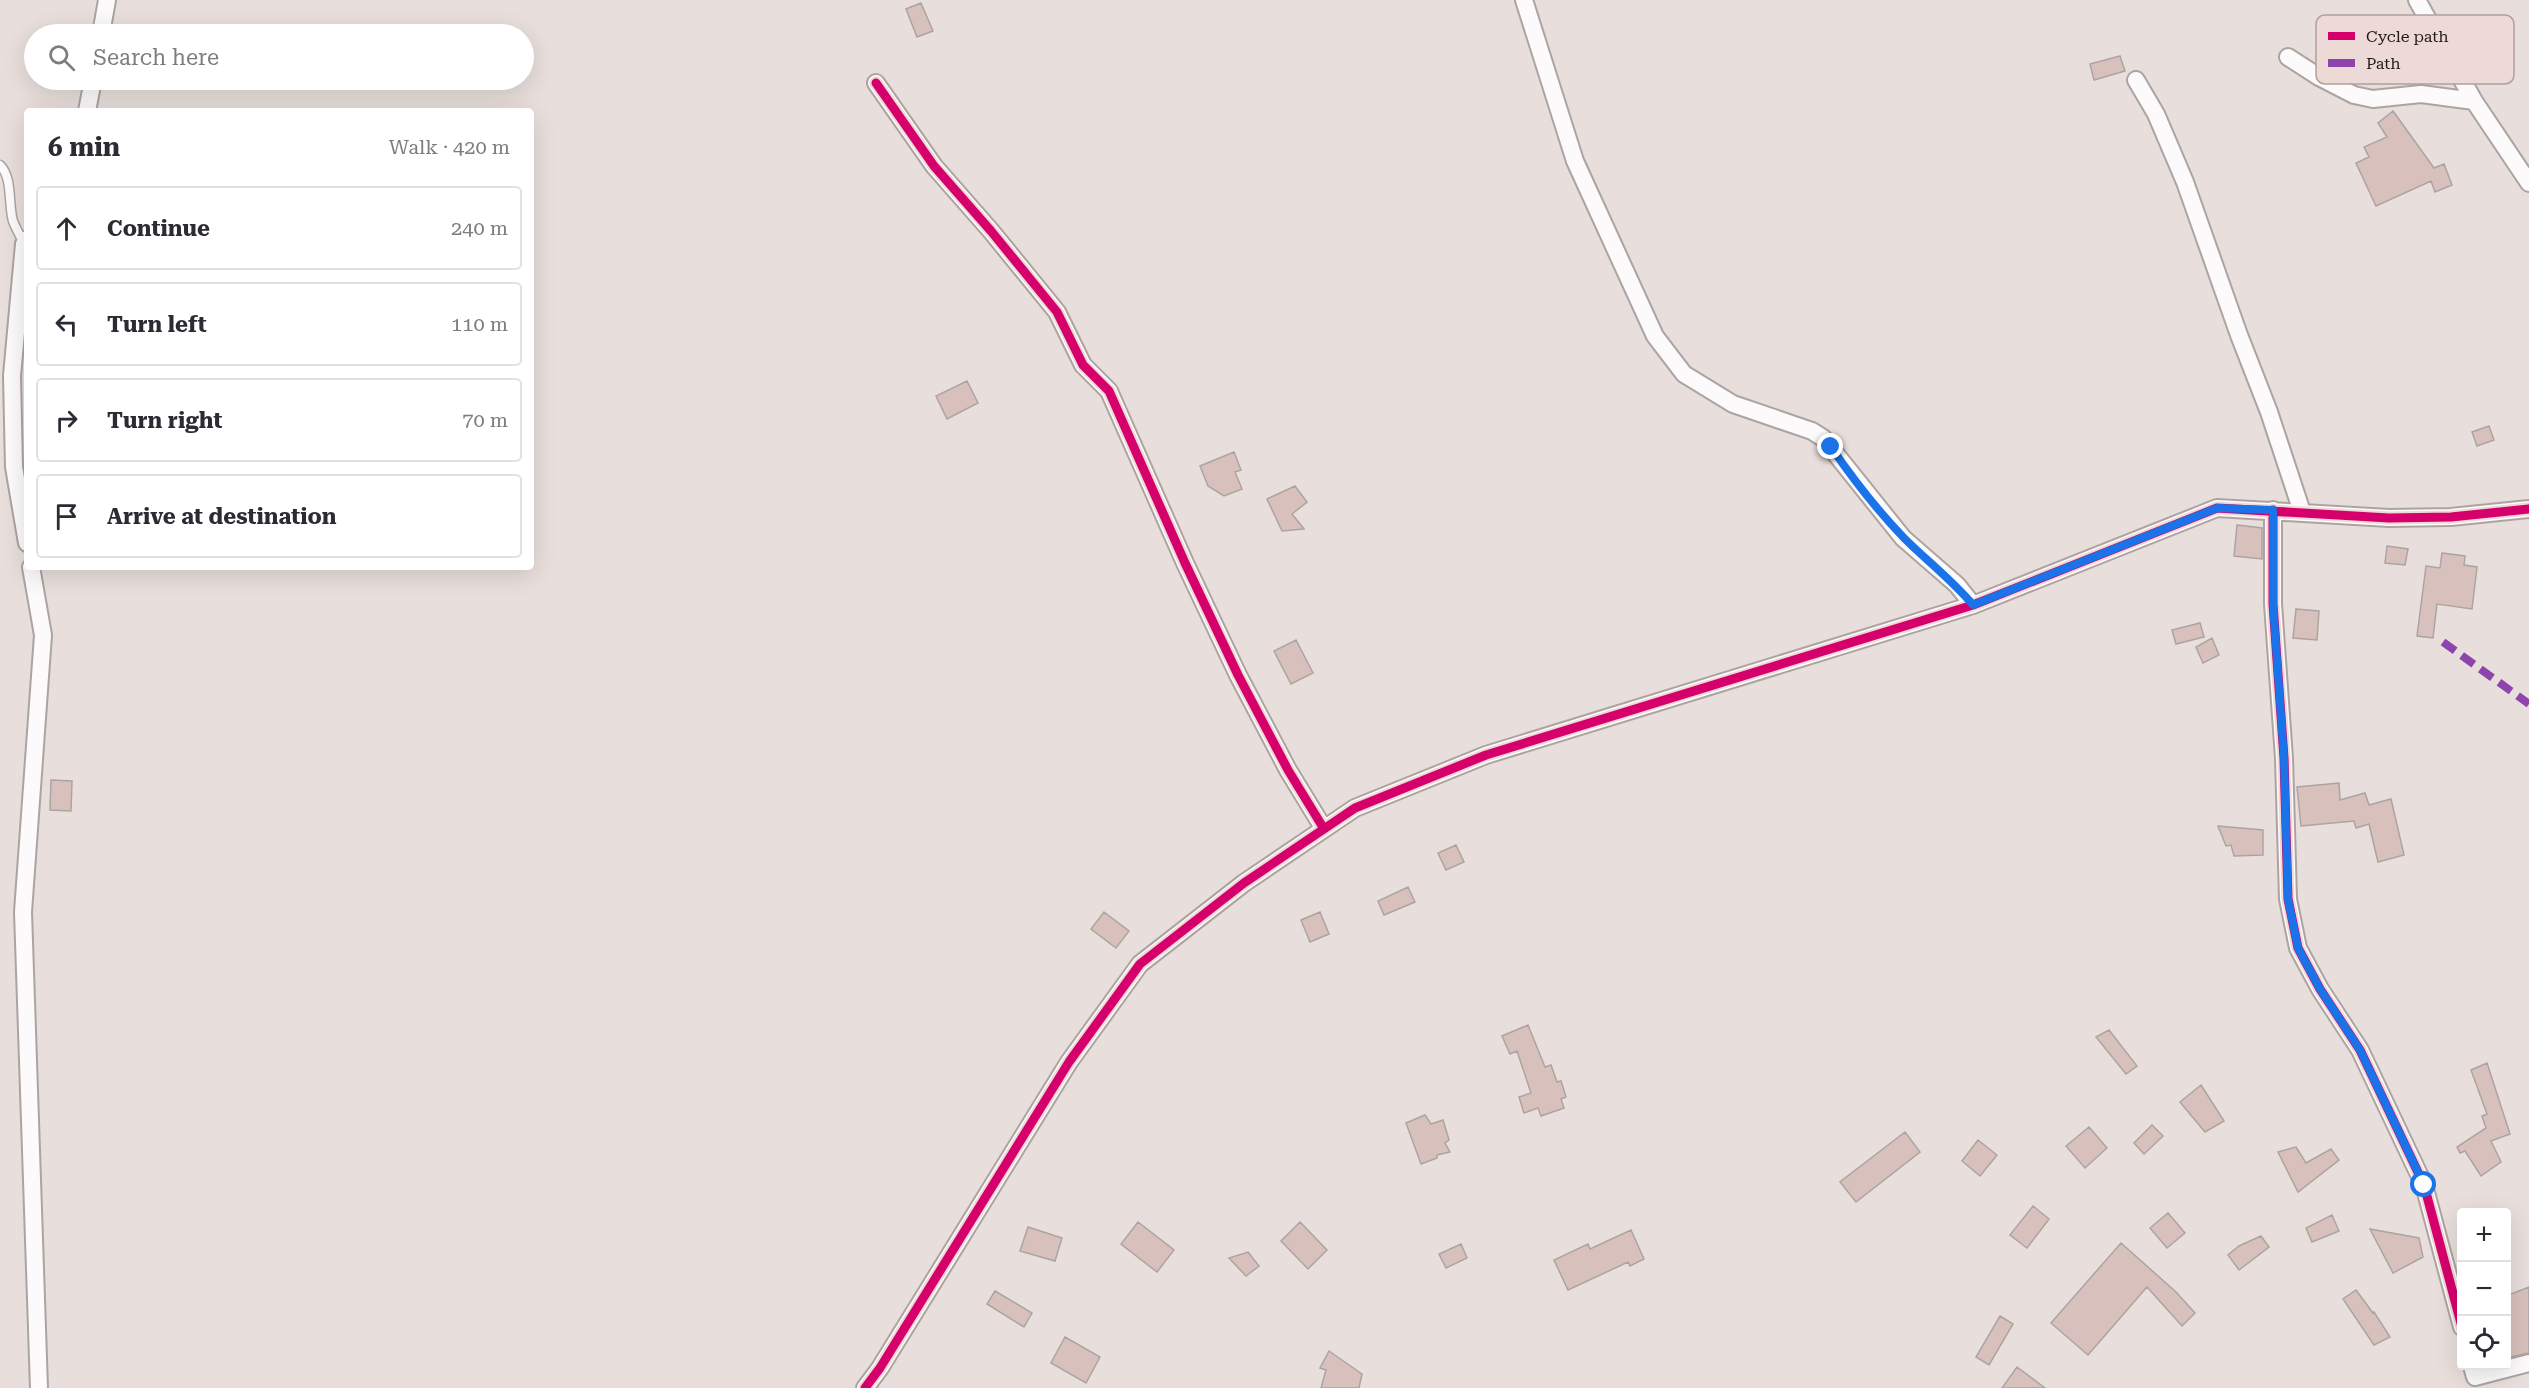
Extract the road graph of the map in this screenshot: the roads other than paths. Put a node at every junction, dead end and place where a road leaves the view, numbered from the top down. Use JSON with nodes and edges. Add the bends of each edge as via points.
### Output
{"nodes":[{"id":1,"x":107,"y":0,"type":"edge"},
{"id":2,"x":1524,"y":0,"type":"edge"},
{"id":3,"x":2417,"y":0,"type":"edge"},
{"id":4,"x":2425,"y":15,"type":"edge"},
{"id":5,"x":103,"y":24,"type":"edge"},
{"id":6,"x":2288,"y":57,"type":"dead end"},
{"id":7,"x":2316,"y":75,"type":"edge"},
{"id":8,"x":2136,"y":80,"type":"dead end"},
{"id":9,"x":876,"y":83,"type":"dead end"},
{"id":10,"x":2333,"y":84,"type":"edge"},
{"id":11,"x":2464,"y":84,"type":"edge"},
{"id":12,"x":91,"y":90,"type":"edge"},
{"id":13,"x":2474,"y":101,"type":"junction"},
{"id":14,"x":88,"y":108,"type":"edge"},
{"id":15,"x":0,"y":165,"type":"edge"},
{"id":16,"x":2529,"y":183,"type":"edge"},
{"id":17,"x":24,"y":239,"type":"edge"},
{"id":18,"x":24,"y":261,"type":"edge"},
{"id":19,"x":2529,"y":509,"type":"edge"},
{"id":20,"x":2273,"y":510,"type":"junction"},
{"id":21,"x":2302,"y":512,"type":"junction"},
{"id":22,"x":24,"y":525,"type":"edge"},
{"id":23,"x":32,"y":570,"type":"edge"},
{"id":24,"x":1973,"y":605,"type":"junction"},
{"id":25,"x":1324,"y":829,"type":"junction"},
{"id":26,"x":2459,"y":1316,"type":"edge"},
{"id":27,"x":2529,"y":1363,"type":"edge"},
{"id":28,"x":2511,"y":1368,"type":"edge"},
{"id":29,"x":2473,"y":1370,"type":"edge"},
{"id":30,"x":2502,"y":1370,"type":"edge"},
{"id":31,"x":39,"y":1388,"type":"edge"},
{"id":32,"x":865,"y":1388,"type":"edge"}],
"edges":[{"from":1,"to":5,"type":"street"},
{"from":2,"to":24,"type":"street","via":[[1575,161],[1655,336],[1684,374],[1713,392],[1733,404],[1823,438],[1904,537],[1957,585]]},
{"from":3,"to":4,"type":"street"},
{"from":6,"to":7,"type":"street"},
{"from":8,"to":21,"type":"street","via":[[2156,114],[2185,182]]},
{"from":9,"to":25,"type":"street","via":[[934,166],[1056,312],[1083,365],[1110,390],[1238,675]]},
{"from":10,"to":13,"type":"street","via":[[2373,99],[2421,94]]},
{"from":11,"to":13,"type":"street"},
{"from":12,"to":14,"type":"street"},
{"from":13,"to":16,"type":"street"},
{"from":15,"to":17,"type":"lane","via":[[13,221]]},
{"from":18,"to":22,"type":"street","via":[[12,376],[14,467]]},
{"from":19,"to":21,"type":"street","via":[[2389,518]]},
{"from":20,"to":21,"type":"street"},
{"from":20,"to":24,"type":"street","via":[[2217,508]]},
{"from":20,"to":26,"type":"street","via":[[2273,604],[2284,758],[2288,899],[2298,948],[2360,1050],[2424,1185]]},
{"from":23,"to":31,"type":"street","via":[[43,635],[23,912]]},
{"from":24,"to":25,"type":"street","via":[[1486,755],[1355,808]]},
{"from":25,"to":32,"type":"street","via":[[1244,883],[1140,964],[1069,1062]]},
{"from":27,"to":28,"type":"street"},
{"from":29,"to":30,"type":"street","via":[[2475,1377]]}]}
